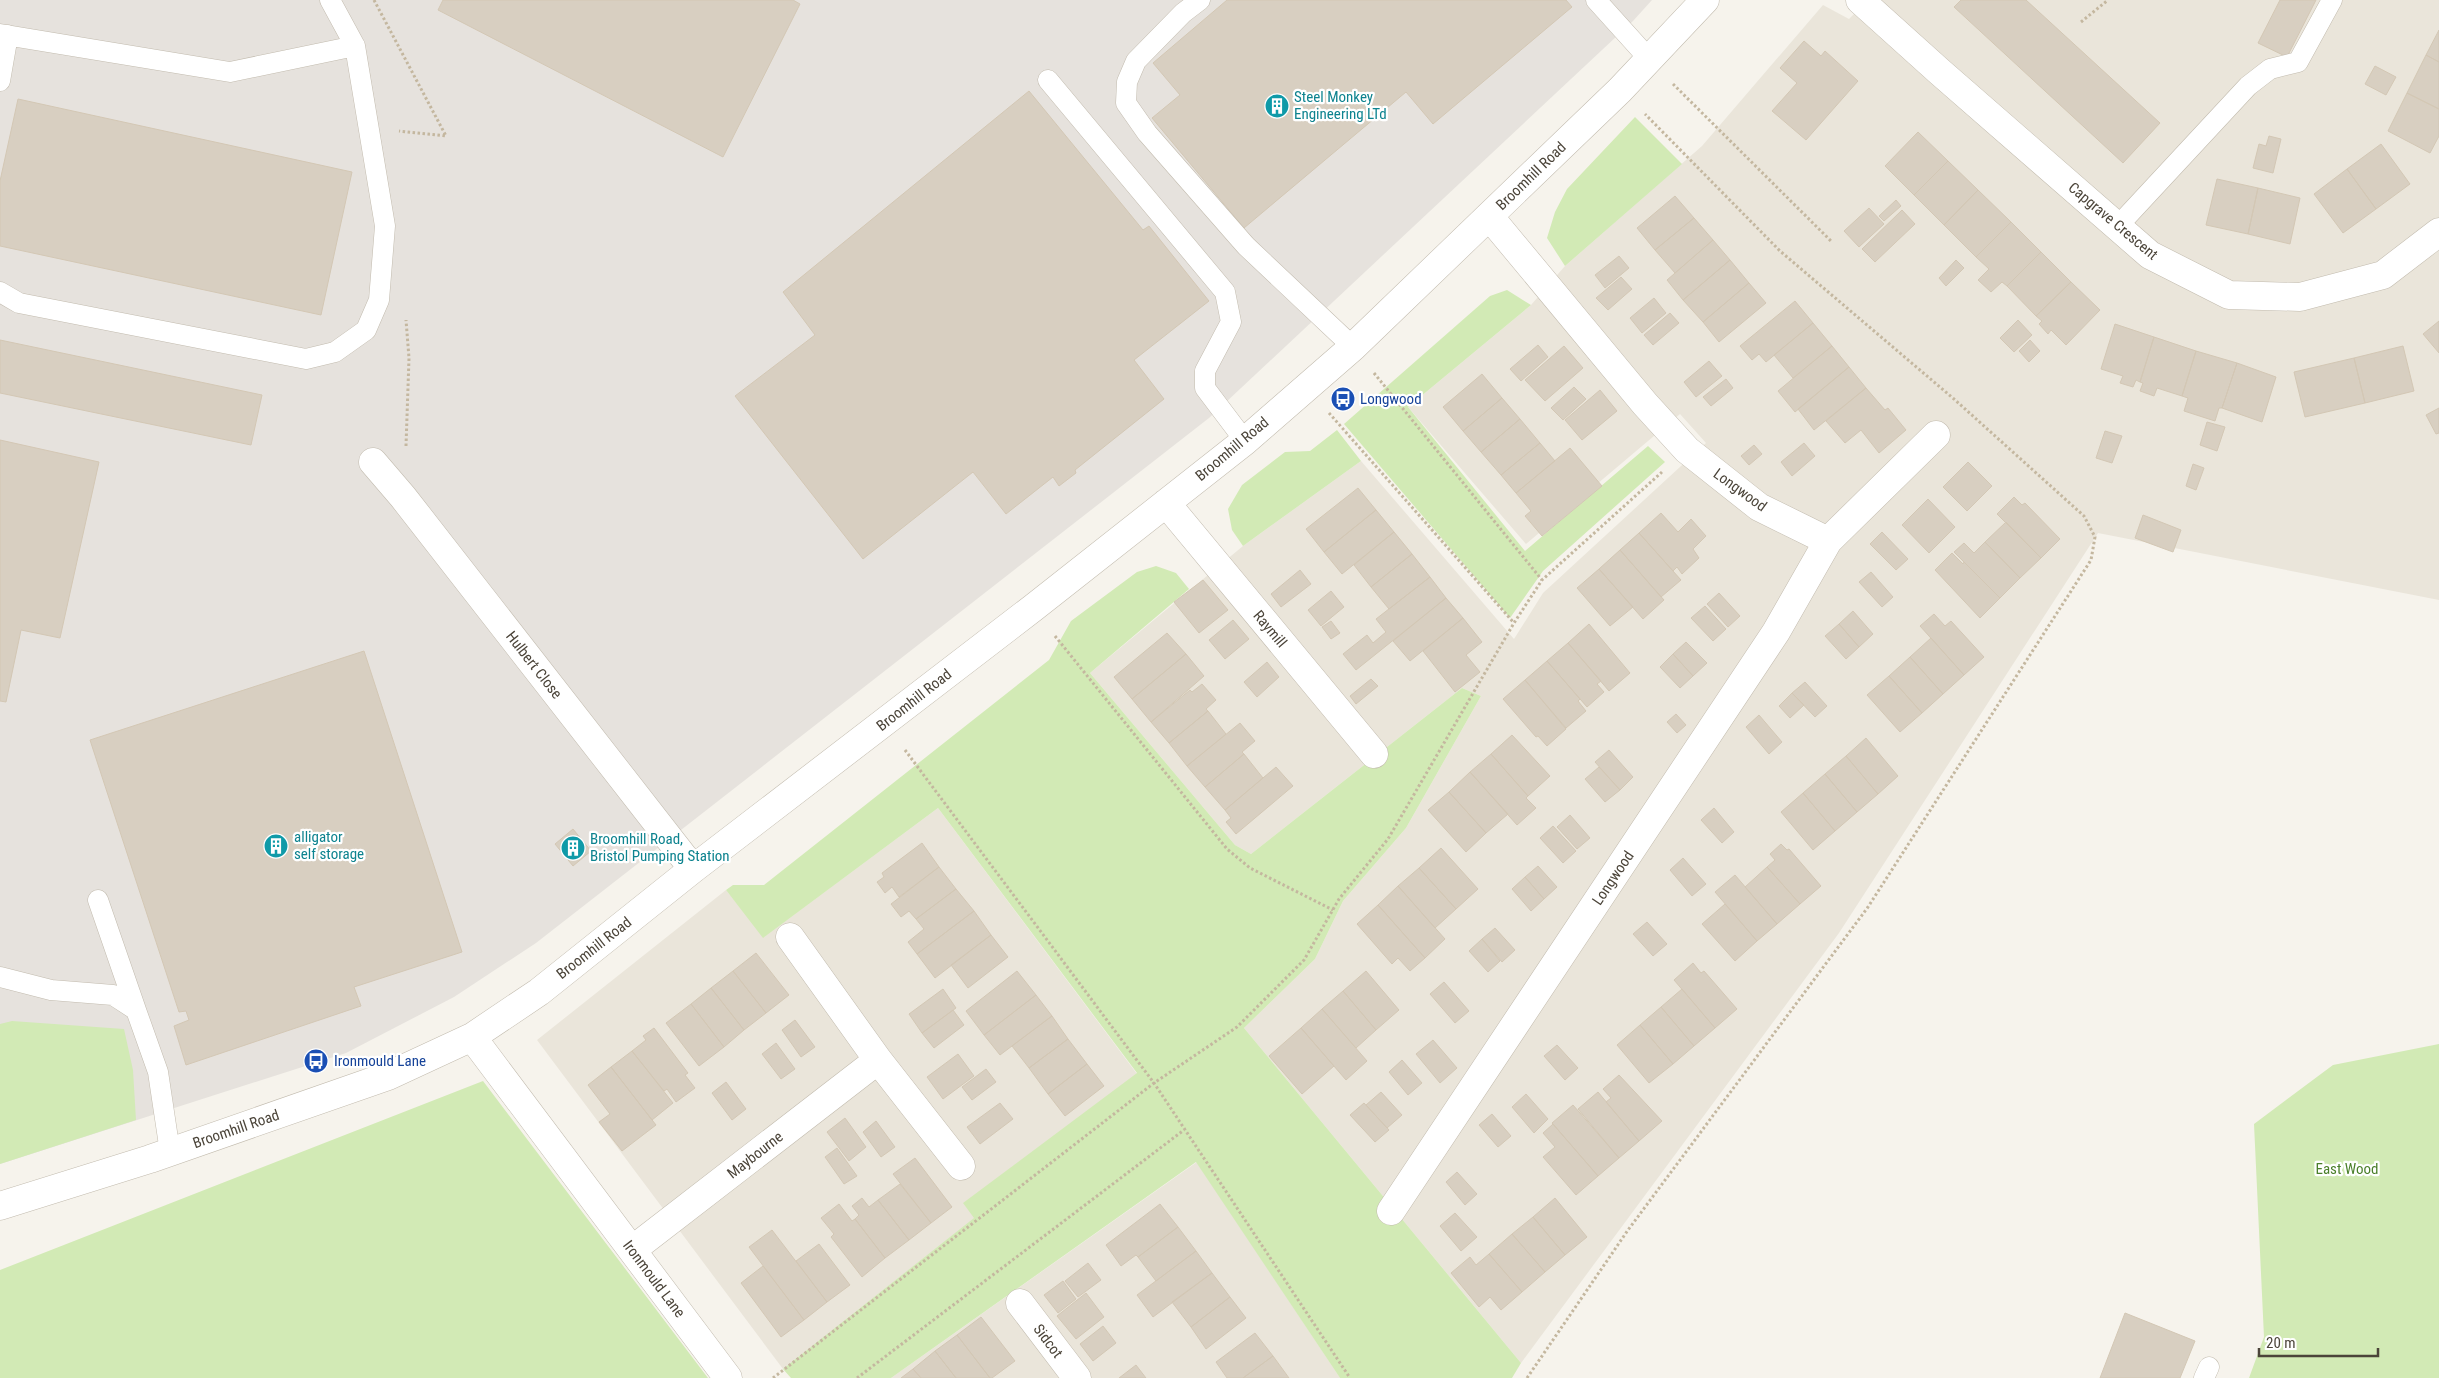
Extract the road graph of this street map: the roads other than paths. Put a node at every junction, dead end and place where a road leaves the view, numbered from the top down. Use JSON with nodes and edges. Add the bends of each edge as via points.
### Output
{"nodes":[{"id":1,"x":330,"y":0,"type":"edge"},
{"id":2,"x":1200,"y":0,"type":"edge"},
{"id":3,"x":1596,"y":0,"type":"edge"},
{"id":4,"x":1704,"y":0,"type":"edge"},
{"id":5,"x":1860,"y":0,"type":"edge"},
{"id":6,"x":2332,"y":0,"type":"edge"},
{"id":7,"x":4,"y":34,"type":"edge"},
{"id":8,"x":355,"y":46,"type":"junction"},
{"id":9,"x":1650,"y":60,"type":"junction"},
{"id":10,"x":1048,"y":80,"type":"dead end"},
{"id":11,"x":0,"y":81,"type":"edge"},
{"id":12,"x":1489,"y":216,"type":"junction"},
{"id":13,"x":2117,"y":227,"type":"junction"},
{"id":14,"x":2439,"y":232,"type":"edge"},
{"id":15,"x":0,"y":292,"type":"edge"},
{"id":16,"x":1353,"y":347,"type":"junction"},
{"id":17,"x":1936,"y":435,"type":"dead end"},
{"id":18,"x":1244,"y":440,"type":"junction"},
{"id":19,"x":373,"y":462,"type":"dead end"},
{"id":20,"x":1166,"y":503,"type":"junction"},
{"id":21,"x":1828,"y":541,"type":"junction"},
{"id":22,"x":1374,"y":754,"type":"dead end"},
{"id":23,"x":693,"y":869,"type":"junction"},
{"id":24,"x":98,"y":900,"type":"dead end"},
{"id":25,"x":790,"y":937,"type":"dead end"},
{"id":26,"x":0,"y":976,"type":"edge"},
{"id":27,"x":136,"y":1010,"type":"junction"},
{"id":28,"x":472,"y":1037,"type":"junction"},
{"id":29,"x":878,"y":1060,"type":"junction"},
{"id":30,"x":170,"y":1152,"type":"junction"},
{"id":31,"x":961,"y":1166,"type":"dead end"},
{"id":32,"x":0,"y":1206,"type":"edge"},
{"id":33,"x":1391,"y":1211,"type":"dead end"},
{"id":34,"x":632,"y":1250,"type":"junction"},
{"id":35,"x":1020,"y":1303,"type":"dead end"},
{"id":36,"x":728,"y":1378,"type":"edge"},
{"id":37,"x":1077,"y":1378,"type":"edge"}],
"edges":[{"from":1,"to":8,"type":"lane"},
{"from":2,"to":16,"type":"lane","via":[[1136,61],[1127,82],[1126,103],[1147,133],[1246,246]]},
{"from":3,"to":9,"type":"lane"},
{"from":4,"to":9,"type":"street","name":"Broomhill Road"},
{"from":5,"to":13,"type":"street","name":"Capgrave Crescent"},
{"from":6,"to":13,"type":"lane","via":[[2298,62],[2270,70],[2248,86]]},
{"from":7,"to":8,"type":"lane","via":[[230,72]]},
{"from":7,"to":11,"type":"lane"},
{"from":8,"to":15,"type":"lane","via":[[385,226],[378,300],[366,330],[335,352],[306,359],[18,303]]},
{"from":9,"to":12,"type":"street","name":"Broomhill Road"},
{"from":10,"to":18,"type":"lane","via":[[1225,292],[1232,322],[1206,371],[1205,388]]},
{"from":12,"to":16,"type":"street","name":"Broomhill Road"},
{"from":12,"to":21,"type":"street","name":"Longwood","via":[[1687,450],[1759,507]]},
{"from":13,"to":14,"type":"street","name":"Capgrave Crescent","via":[[2150,256],[2229,295],[2300,297],[2383,275]]},
{"from":16,"to":18,"type":"street","name":"Broomhill Road"},
{"from":17,"to":21,"type":"street","name":"Longwood"},
{"from":18,"to":20,"type":"street","name":"Broomhill Road"},
{"from":19,"to":23,"type":"street","name":"Hulbert Close","via":[[404,497]]},
{"from":20,"to":22,"type":"street","name":"Raymill"},
{"from":20,"to":23,"type":"street","name":"Broomhill Road"},
{"from":21,"to":33,"type":"street","name":"Longwood","via":[[1776,632]]},
{"from":23,"to":28,"type":"street","name":"Broomhill Road","via":[[539,992]]},
{"from":24,"to":27,"type":"lane"},
{"from":25,"to":29,"type":"street"},
{"from":26,"to":27,"type":"lane","via":[[51,990],[113,995]]},
{"from":27,"to":30,"type":"lane","via":[[158,1072]]},
{"from":28,"to":30,"type":"street","name":"Broomhill Road","via":[[388,1076]]},
{"from":28,"to":34,"type":"street","name":"Ironmould Lane"},
{"from":29,"to":31,"type":"street"},
{"from":29,"to":34,"type":"street","name":"Maybourne"},
{"from":30,"to":32,"type":"street","name":"Broomhill Road"},
{"from":34,"to":36,"type":"street","name":"Ironmould Lane"},
{"from":35,"to":37,"type":"street","name":"Sidcot"}]}
